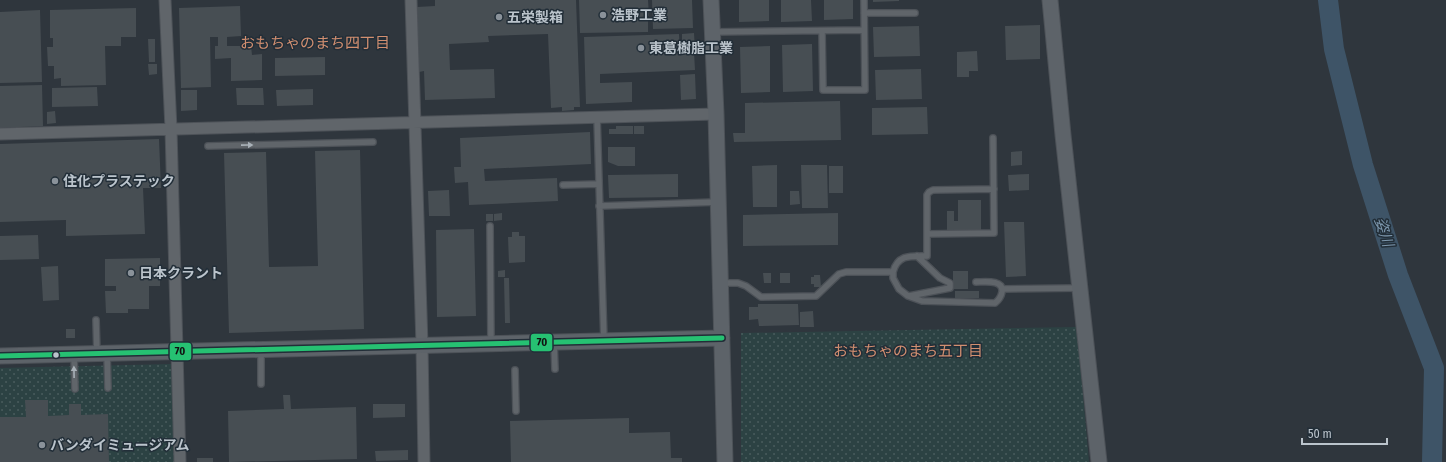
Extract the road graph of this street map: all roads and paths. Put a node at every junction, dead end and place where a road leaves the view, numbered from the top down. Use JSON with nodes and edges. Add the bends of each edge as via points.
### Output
{"nodes":[{"id":1,"x":165,"y":0,"type":"edge"},
{"id":2,"x":411,"y":0,"type":"edge"},
{"id":3,"x":711,"y":0,"type":"edge"},
{"id":4,"x":864,"y":0,"type":"edge"},
{"id":5,"x":1050,"y":0,"type":"edge"},
{"id":6,"x":864,"y":13,"type":"junction"},
{"id":7,"x":915,"y":13,"type":"dead end"},
{"id":8,"x":864,"y":30,"type":"junction"},
{"id":9,"x":822,"y":31,"type":"junction"},
{"id":10,"x":713,"y":32,"type":"junction"},
{"id":11,"x":716,"y":114,"type":"junction"},
{"id":12,"x":597,"y":117,"type":"junction"},
{"id":13,"x":415,"y":123,"type":"junction"},
{"id":14,"x":171,"y":129,"type":"junction"},
{"id":15,"x":0,"y":134,"type":"edge"},
{"id":16,"x":993,"y":138,"type":"dead end"},
{"id":17,"x":373,"y":142,"type":"dead end"},
{"id":18,"x":208,"y":146,"type":"dead end"},
{"id":19,"x":599,"y":184,"type":"junction"},
{"id":20,"x":563,"y":185,"type":"dead end"},
{"id":21,"x":994,"y":189,"type":"junction"},
{"id":22,"x":718,"y":202,"type":"junction"},
{"id":23,"x":599,"y":206,"type":"junction"},
{"id":24,"x":490,"y":226,"type":"dead end"},
{"id":25,"x":927,"y":234,"type":"junction"},
{"id":26,"x":917,"y":256,"type":"junction"},
{"id":27,"x":893,"y":272,"type":"junction"},
{"id":28,"x":976,"y":282,"type":"dead end"},
{"id":29,"x":720,"y":283,"type":"junction"},
{"id":30,"x":1080,"y":288,"type":"junction"},
{"id":31,"x":1002,"y":289,"type":"junction"},
{"id":32,"x":908,"y":296,"type":"junction"},
{"id":33,"x":96,"y":320,"type":"dead end"},
{"id":34,"x":722,"y":338,"type":"junction"},
{"id":35,"x":604,"y":341,"type":"junction"},
{"id":36,"x":554,"y":342,"type":"junction"},
{"id":37,"x":491,"y":344,"type":"junction"},
{"id":38,"x":422,"y":345,"type":"junction"},
{"id":39,"x":260,"y":349,"type":"junction"},
{"id":40,"x":177,"y":351,"type":"junction"},
{"id":41,"x":102,"y":353,"type":"junction"},
{"id":42,"x":74,"y":354,"type":"junction"},
{"id":43,"x":0,"y":356,"type":"edge"},
{"id":44,"x":555,"y":369,"type":"dead end"},
{"id":45,"x":515,"y":370,"type":"dead end"},
{"id":46,"x":261,"y":384,"type":"dead end"},
{"id":47,"x":108,"y":388,"type":"dead end"},
{"id":48,"x":75,"y":389,"type":"dead end"},
{"id":49,"x":516,"y":411,"type":"dead end"},
{"id":50,"x":180,"y":462,"type":"edge"},
{"id":51,"x":424,"y":462,"type":"edge"},
{"id":52,"x":725,"y":462,"type":"edge"},
{"id":53,"x":1099,"y":462,"type":"edge"}],
"edges":[{"from":1,"to":14,"type":"street"},
{"from":2,"to":13,"type":"street"},
{"from":3,"to":10,"type":"street"},
{"from":4,"to":6,"type":"lane"},
{"from":5,"to":30,"type":"street"},
{"from":6,"to":7,"type":"lane"},
{"from":6,"to":8,"type":"lane"},
{"from":8,"to":9,"type":"lane"},
{"from":8,"to":9,"type":"lane","via":[[865,90],[823,90]]},
{"from":9,"to":10,"type":"lane"},
{"from":10,"to":11,"type":"street"},
{"from":11,"to":12,"type":"street"},
{"from":11,"to":22,"type":"street"},
{"from":12,"to":13,"type":"street"},
{"from":12,"to":19,"type":"lane"},
{"from":13,"to":14,"type":"street"},
{"from":13,"to":38,"type":"street"},
{"from":14,"to":15,"type":"street"},
{"from":14,"to":40,"type":"street"},
{"from":16,"to":21,"type":"lane"},
{"from":18,"to":17,"type":"lane","one_way":true},
{"from":19,"to":20,"type":"lane"},
{"from":19,"to":23,"type":"lane"},
{"from":21,"to":25,"type":"lane","via":[[929,192]]},
{"from":21,"to":25,"type":"lane","via":[[994,233]]},
{"from":22,"to":23,"type":"lane"},
{"from":22,"to":29,"type":"street"},
{"from":23,"to":35,"type":"lane"},
{"from":24,"to":37,"type":"lane"},
{"from":25,"to":26,"type":"lane","via":[[927,256]]},
{"from":26,"to":27,"type":"lane","via":[[899,260]]},
{"from":26,"to":32,"type":"lane","via":[[940,278],[950,283],[950,288]]},
{"from":27,"to":29,"type":"lane","via":[[839,274],[816,296],[761,297],[738,283]]},
{"from":27,"to":32,"type":"lane","via":[[899,290]]},
{"from":28,"to":31,"type":"lane","via":[[994,282]]},
{"from":29,"to":34,"type":"street"},
{"from":30,"to":31,"type":"lane"},
{"from":30,"to":53,"type":"street"},
{"from":31,"to":32,"type":"lane","via":[[999,300],[995,303],[922,301]]},
{"from":33,"to":41,"type":"lane"},
{"from":34,"to":35,"type":"street"},
{"from":34,"to":52,"type":"street"},
{"from":35,"to":36,"type":"street"},
{"from":36,"to":37,"type":"street"},
{"from":36,"to":44,"type":"lane"},
{"from":37,"to":38,"type":"street"},
{"from":38,"to":39,"type":"street"},
{"from":38,"to":51,"type":"street"},
{"from":39,"to":40,"type":"street"},
{"from":39,"to":46,"type":"lane"},
{"from":40,"to":41,"type":"street"},
{"from":40,"to":50,"type":"street"},
{"from":41,"to":42,"type":"street"},
{"from":41,"to":47,"type":"lane"},
{"from":42,"to":43,"type":"street"},
{"from":48,"to":42,"type":"lane","one_way":true},
{"from":45,"to":49,"type":"lane"}]}
